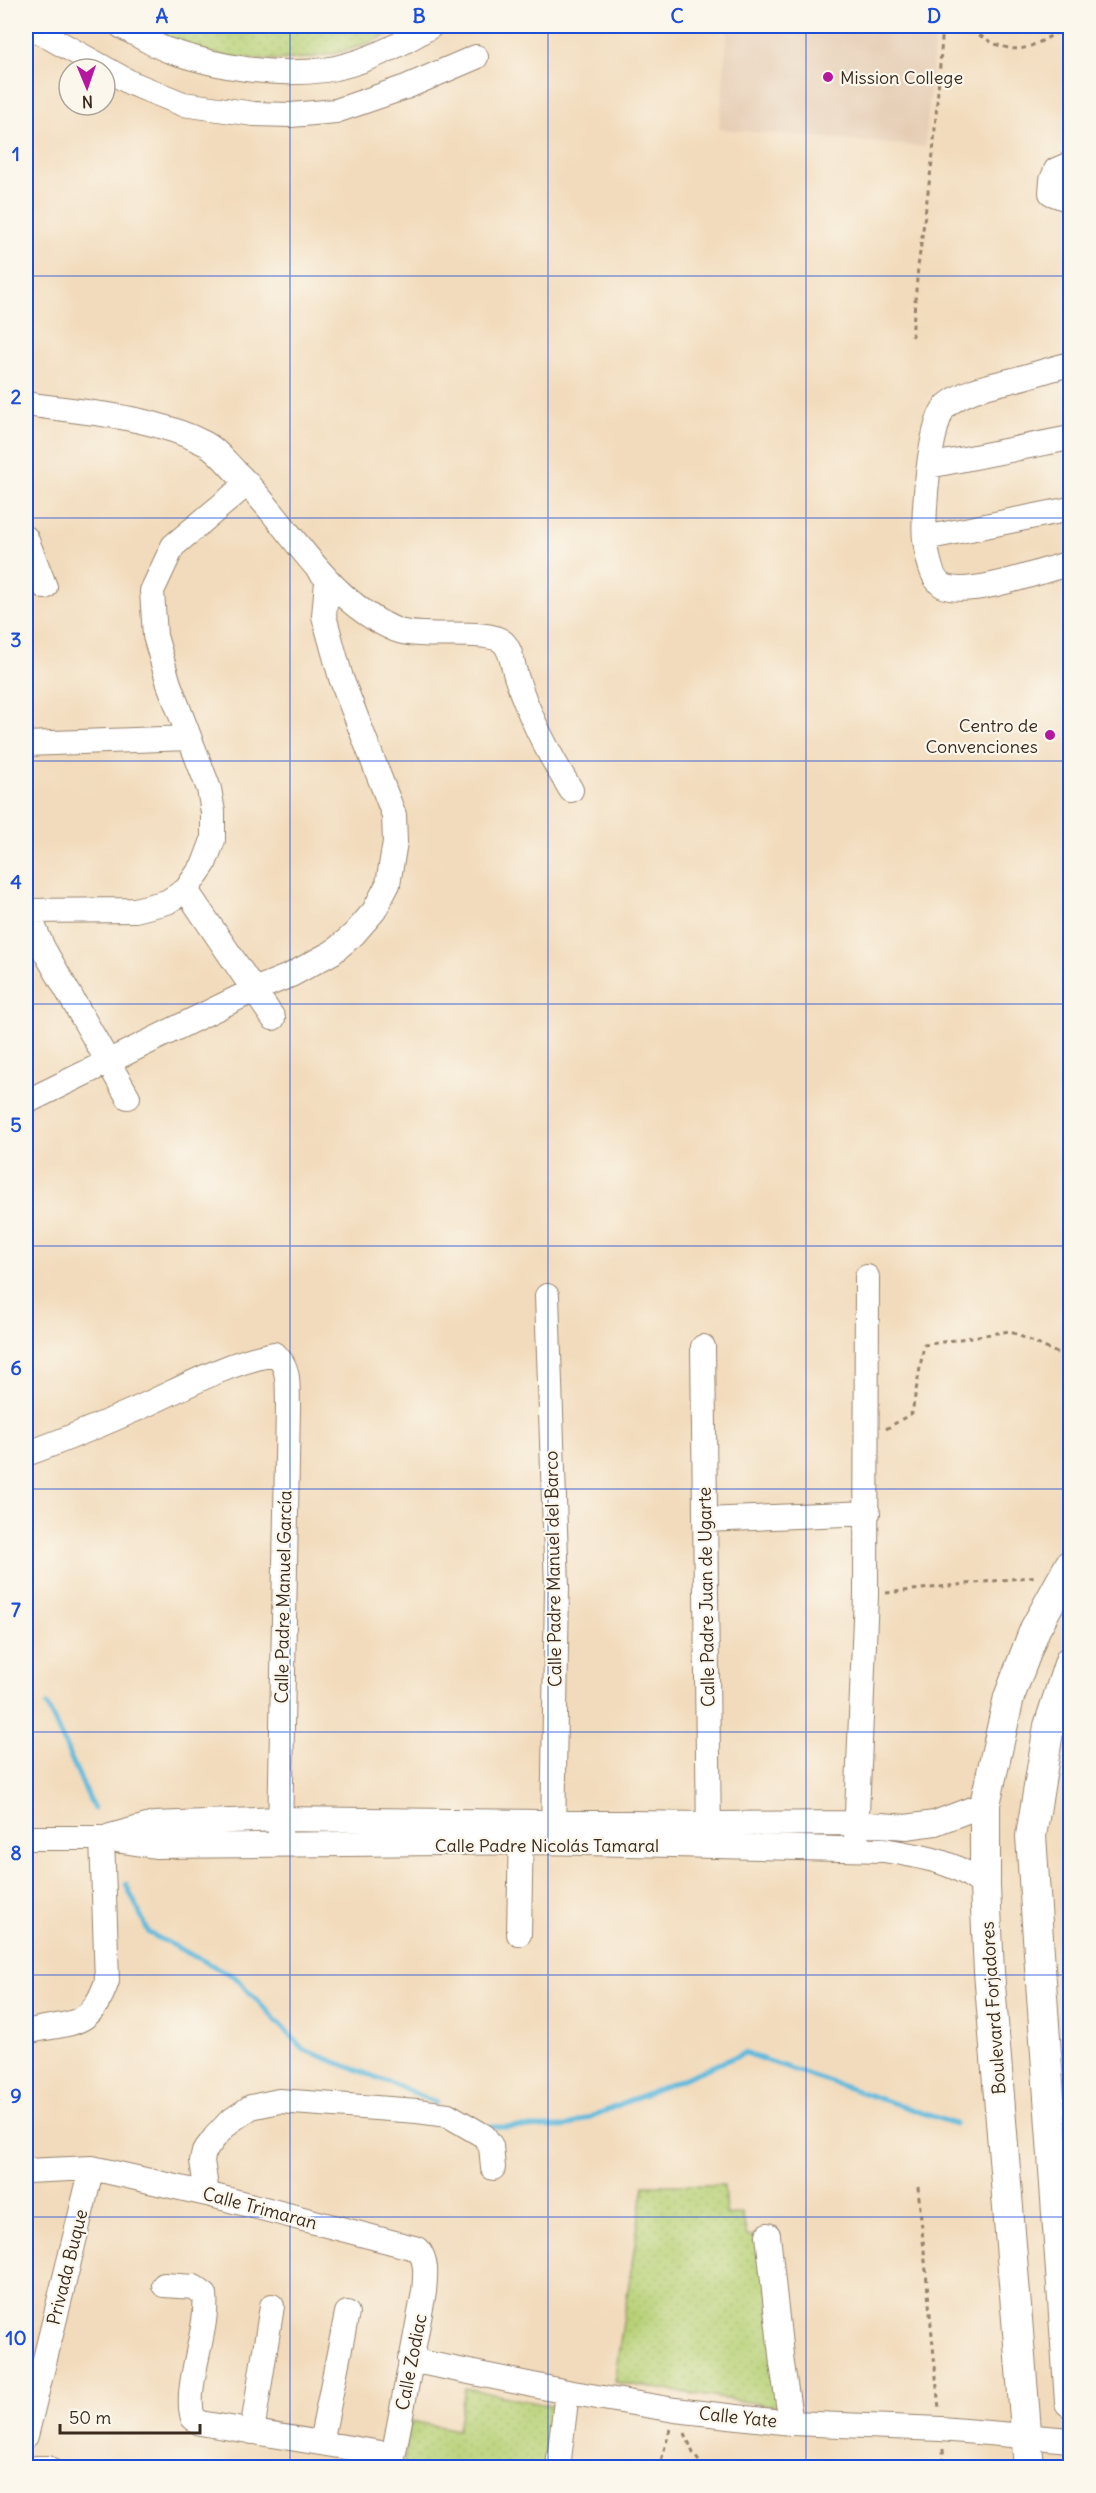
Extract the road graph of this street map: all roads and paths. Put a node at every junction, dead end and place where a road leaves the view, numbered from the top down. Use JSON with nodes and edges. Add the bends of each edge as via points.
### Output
{"nodes":[{"id":1,"x":29,"y":26,"type":"edge"},
{"id":2,"x":121,"y":26,"type":"edge"},
{"id":3,"x":431,"y":26,"type":"edge"},
{"id":4,"x":943,"y":26,"type":"edge"},
{"id":5,"x":964,"y":26,"type":"edge"},
{"id":6,"x":1070,"y":26,"type":"edge"},
{"id":7,"x":476,"y":57,"type":"dead end"},
{"id":8,"x":1071,"y":164,"type":"edge"},
{"id":9,"x":1071,"y":200,"type":"edge"},
{"id":10,"x":912,"y":337,"type":"dead end"},
{"id":11,"x":1071,"y":364,"type":"edge"},
{"id":12,"x":26,"y":404,"type":"edge"},
{"id":13,"x":1071,"y":438,"type":"edge"},
{"id":14,"x":929,"y":466,"type":"junction"},
{"id":15,"x":248,"y":483,"type":"junction"},
{"id":16,"x":1071,"y":509,"type":"edge"},
{"id":17,"x":26,"y":538,"type":"edge"},
{"id":18,"x":925,"y":538,"type":"junction"},
{"id":19,"x":1071,"y":563,"type":"edge"},
{"id":20,"x":327,"y":580,"type":"junction"},
{"id":21,"x":45,"y":587,"type":"dead end"},
{"id":22,"x":189,"y":738,"type":"junction"},
{"id":23,"x":26,"y":744,"type":"edge"},
{"id":24,"x":571,"y":790,"type":"dead end"},
{"id":25,"x":186,"y":890,"type":"junction"},
{"id":26,"x":26,"y":911,"type":"edge"},
{"id":27,"x":254,"y":990,"type":"junction"},
{"id":28,"x":273,"y":1018,"type":"dead end"},
{"id":29,"x":107,"y":1063,"type":"junction"},
{"id":30,"x":128,"y":1097,"type":"dead end"},
{"id":31,"x":26,"y":1102,"type":"edge"},
{"id":32,"x":867,"y":1277,"type":"dead end"},
{"id":33,"x":547,"y":1296,"type":"dead end"},
{"id":34,"x":703,"y":1347,"type":"dead end"},
{"id":35,"x":1071,"y":1359,"type":"edge"},
{"id":36,"x":884,"y":1431,"type":"dead end"},
{"id":37,"x":26,"y":1454,"type":"edge"},
{"id":38,"x":868,"y":1513,"type":"junction"},
{"id":39,"x":705,"y":1520,"type":"junction"},
{"id":40,"x":1068,"y":1569,"type":"edge"},
{"id":41,"x":866,"y":1595,"type":"junction"},
{"id":42,"x":1071,"y":1661,"type":"edge"},
{"id":43,"x":985,"y":1804,"type":"junction"},
{"id":44,"x":279,"y":1819,"type":"junction"},
{"id":45,"x":856,"y":1823,"type":"junction"},
{"id":46,"x":521,"y":1832,"type":"junction"},
{"id":47,"x":553,"y":1833,"type":"junction"},
{"id":48,"x":709,"y":1835,"type":"junction"},
{"id":49,"x":26,"y":1838,"type":"edge"},
{"id":50,"x":102,"y":1838,"type":"junction"},
{"id":51,"x":280,"y":1845,"type":"junction"},
{"id":52,"x":857,"y":1849,"type":"junction"},
{"id":53,"x":985,"y":1887,"type":"junction"},
{"id":54,"x":519,"y":1934,"type":"dead end"},
{"id":55,"x":26,"y":2032,"type":"edge"},
{"id":56,"x":493,"y":2168,"type":"dead end"},
{"id":57,"x":92,"y":2169,"type":"junction"},
{"id":58,"x":26,"y":2171,"type":"edge"},
{"id":59,"x":918,"y":2187,"type":"dead end"},
{"id":60,"x":207,"y":2194,"type":"junction"},
{"id":61,"x":768,"y":2235,"type":"dead end"},
{"id":62,"x":424,"y":2256,"type":"joint"},
{"id":63,"x":164,"y":2285,"type":"dead end"},
{"id":64,"x":272,"y":2306,"type":"dead end"},
{"id":65,"x":347,"y":2313,"type":"dead end"},
{"id":66,"x":410,"y":2360,"type":"junction"},
{"id":67,"x":567,"y":2392,"type":"junction"},
{"id":68,"x":1071,"y":2402,"type":"edge"},
{"id":69,"x":675,"y":2409,"type":"junction"},
{"id":70,"x":791,"y":2422,"type":"junction"},
{"id":71,"x":941,"y":2429,"type":"junction"},
{"id":72,"x":252,"y":2432,"type":"junction"},
{"id":73,"x":26,"y":2436,"type":"edge"},
{"id":74,"x":1026,"y":2437,"type":"junction"},
{"id":75,"x":1071,"y":2440,"type":"edge"},
{"id":76,"x":321,"y":2443,"type":"junction"},
{"id":77,"x":392,"y":2461,"type":"edge"},
{"id":78,"x":36,"y":2468,"type":"edge"},
{"id":79,"x":48,"y":2468,"type":"edge"},
{"id":80,"x":558,"y":2468,"type":"edge"},
{"id":81,"x":659,"y":2468,"type":"edge"},
{"id":82,"x":704,"y":2468,"type":"edge"},
{"id":83,"x":944,"y":2468,"type":"edge"},
{"id":84,"x":1029,"y":2468,"type":"edge"}],
"edges":[{"from":1,"to":7,"type":"street","via":[[131,83],[183,104],[254,114],[336,111]]},
{"from":2,"to":3,"type":"street","via":[[168,51],[222,65],[283,72],[326,70],[371,57]]},
{"from":4,"to":10,"type":"path"},
{"from":5,"to":6,"type":"path","via":[[1011,49],[1030,47]]},
{"from":8,"to":9,"type":"street","via":[[1056,170],[1051,193]]},
{"from":11,"to":14,"type":"street","via":[[958,397],[943,408],[934,431]]},
{"from":12,"to":15,"type":"street","via":[[152,422],[208,445]]},
{"from":13,"to":14,"type":"street"},
{"from":14,"to":18,"type":"street"},
{"from":15,"to":20,"type":"street"},
{"from":15,"to":22,"type":"street","via":[[173,546],[152,591],[155,636]]},
{"from":16,"to":18,"type":"street"},
{"from":17,"to":21,"type":"street"},
{"from":18,"to":19,"type":"street","via":[[935,577],[940,585],[952,589],[987,586]]},
{"from":20,"to":24,"type":"street","via":[[360,609],[397,630],[490,636],[503,641],[546,750]]},
{"from":20,"to":27,"type":"street","via":[[324,616],[341,678],[394,815],[395,842],[388,884],[374,911],[333,952]]},
{"from":22,"to":23,"type":"street"},
{"from":22,"to":25,"type":"street","via":[[208,789],[213,840],[204,864]]},
{"from":25,"to":26,"type":"street","via":[[167,902],[135,910]]},
{"from":25,"to":27,"type":"street"},
{"from":26,"to":29,"type":"street"},
{"from":27,"to":28,"type":"street"},
{"from":27,"to":29,"type":"street"},
{"from":29,"to":30,"type":"street"},
{"from":29,"to":31,"type":"street"},
{"from":32,"to":38,"type":"street"},
{"from":33,"to":47,"type":"street","name":"Calle Padre Manuel del Barco","via":[[556,1587]]},
{"from":34,"to":39,"type":"street","name":"Calle Padre Juan de Ugarte"},
{"from":35,"to":36,"type":"path","via":[[1009,1331],[924,1345],[912,1413]]},
{"from":37,"to":44,"type":"street","name":"Calle Padre Manuel García","via":[[141,1407],[204,1376],[255,1358],[274,1354],[285,1366],[288,1406]]},
{"from":38,"to":39,"type":"street"},
{"from":38,"to":41,"type":"street"},
{"from":39,"to":48,"type":"street","name":"Calle Padre Juan de Ugarte"},
{"from":40,"to":41,"type":"path"},
{"from":40,"to":43,"type":"main road","name":"Boulevard Forjadores","via":[[1035,1629],[1009,1697]]},
{"from":41,"to":45,"type":"street"},
{"from":42,"to":68,"type":"main road","via":[[1049,1726],[1031,1836]]},
{"from":43,"to":45,"type":"street","name":"Calle Padre Nicolás Tamaral","via":[[935,1823],[906,1827]]},
{"from":43,"to":53,"type":"main road","name":"Boulevard Forjadores"},
{"from":44,"to":46,"type":"street","name":"Calle Padre Nicolás Tamaral"},
{"from":44,"to":50,"type":"street","name":"Calle Padre Nicolás Tamaral","via":[[154,1824]]},
{"from":44,"to":51,"type":"street","name":"Calle Padre Manuel García"},
{"from":45,"to":48,"type":"street","name":"Calle Padre Nicolás Tamaral"},
{"from":45,"to":52,"type":"street"},
{"from":46,"to":47,"type":"street","name":"Calle Padre Nicolás Tamaral"},
{"from":46,"to":51,"type":"street","name":"Calle Padre Nicolás Tamaral"},
{"from":46,"to":54,"type":"street"},
{"from":47,"to":48,"type":"street","name":"Calle Padre Nicolás Tamaral"},
{"from":48,"to":52,"type":"street","name":"Calle Padre Nicolás Tamaral"},
{"from":49,"to":50,"type":"street","name":"Calle Padre Nicolás Tamaral"},
{"from":50,"to":51,"type":"street","name":"Calle Padre Nicolás Tamaral","via":[[155,1846]]},
{"from":50,"to":55,"type":"street","via":[[107,1981],[102,1996],[94,2011],[80,2021]]},
{"from":52,"to":53,"type":"street","name":"Calle Padre Nicolás Tamaral","via":[[884,1850],[939,1862],[973,1876]]},
{"from":53,"to":74,"type":"main road","name":"Boulevard Forjadores"},
{"from":56,"to":60,"type":"street","via":[[491,2146],[484,2136],[448,2115],[279,2101],[251,2107],[215,2137],[202,2161]]},
{"from":57,"to":58,"type":"street","name":"Calle Trimaran"},
{"from":57,"to":60,"type":"street","name":"Calle Trimaran"},
{"from":57,"to":73,"type":"street","name":"Privada Buque"},
{"from":59,"to":71,"type":"path"},
{"from":60,"to":62,"type":"street","name":"Calle Trimaran","via":[[409,2246]]},
{"from":61,"to":70,"type":"street"},
{"from":62,"to":66,"type":"street","name":"Calle Zodiac","via":[[424,2292]]},
{"from":63,"to":72,"type":"street","via":[[194,2287],[205,2295],[190,2402],[193,2418],[214,2427]]},
{"from":64,"to":72,"type":"street"},
{"from":65,"to":76,"type":"street"},
{"from":66,"to":67,"type":"street","name":"Calle Yate"},
{"from":66,"to":77,"type":"street","name":"Calle Zodiac"},
{"from":67,"to":69,"type":"street","name":"Calle Yate"},
{"from":67,"to":80,"type":"street"},
{"from":69,"to":70,"type":"street","name":"Calle Yate"},
{"from":69,"to":81,"type":"path"},
{"from":69,"to":82,"type":"path","via":[[693,2453]]},
{"from":70,"to":71,"type":"street","name":"Calle Yate"},
{"from":71,"to":74,"type":"street","name":"Calle Yate"},
{"from":71,"to":83,"type":"path"},
{"from":72,"to":76,"type":"street"},
{"from":74,"to":75,"type":"street","name":"Calle Yate"},
{"from":74,"to":84,"type":"main road","name":"Boulevard Forjadores"},
{"from":76,"to":77,"type":"street"},
{"from":78,"to":79,"type":"street"}]}
